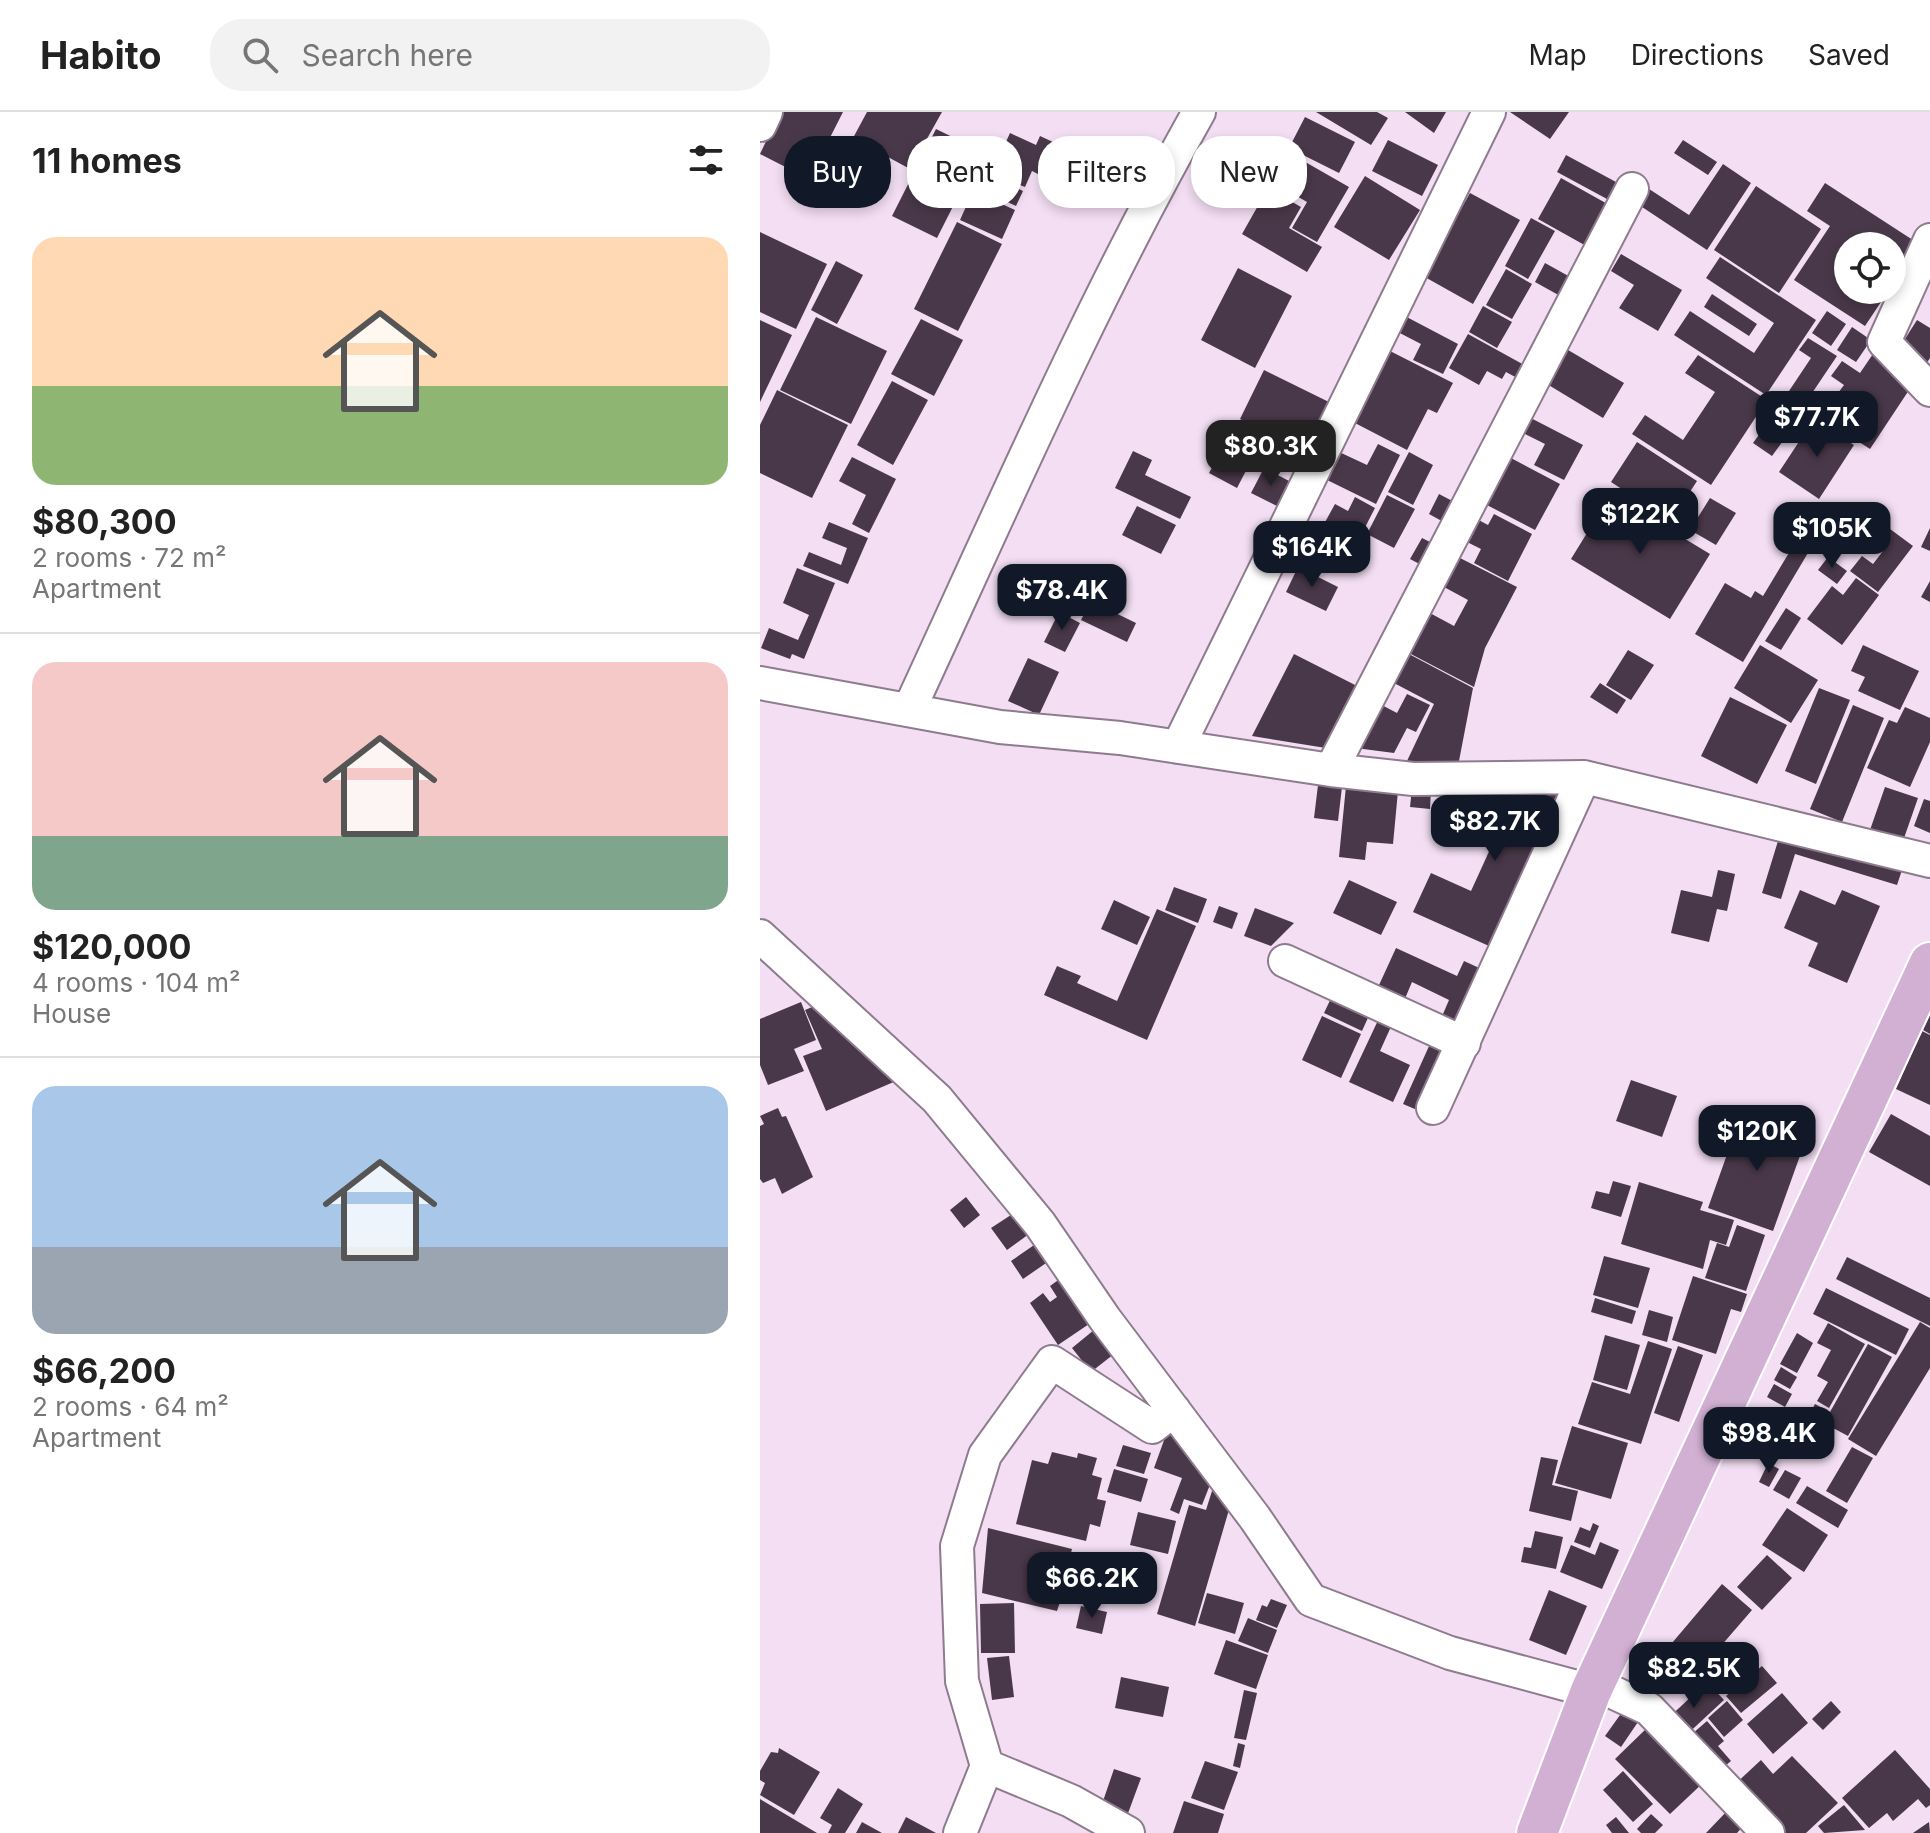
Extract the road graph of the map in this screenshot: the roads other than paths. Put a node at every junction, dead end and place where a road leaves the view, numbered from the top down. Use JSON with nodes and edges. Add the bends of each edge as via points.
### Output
{"nodes":[{"id":1,"x":766,"y":112,"type":"edge"},
{"id":2,"x":1199,"y":112,"type":"edge"},
{"id":3,"x":1489,"y":112,"type":"edge"},
{"id":4,"x":760,"y":125,"type":"edge"},
{"id":5,"x":1632,"y":189,"type":"dead end"},
{"id":6,"x":1930,"y":240,"type":"edge"},
{"id":7,"x":1930,"y":390,"type":"edge"},
{"id":8,"x":760,"y":683,"type":"edge"},
{"id":9,"x":909,"y":710,"type":"junction"},
{"id":10,"x":1178,"y":747,"type":"junction"},
{"id":11,"x":1331,"y":770,"type":"junction"},
{"id":12,"x":1584,"y":777,"type":"junction"},
{"id":13,"x":1930,"y":861,"type":"edge"},
{"id":14,"x":760,"y":936,"type":"edge"},
{"id":15,"x":1285,"y":961,"type":"dead end"},
{"id":16,"x":1930,"y":963,"type":"edge"},
{"id":17,"x":1464,"y":1043,"type":"junction"},
{"id":18,"x":1433,"y":1108,"type":"dead end"},
{"id":19,"x":1174,"y":1410,"type":"junction"},
{"id":20,"x":1593,"y":1688,"type":"junction"},
{"id":21,"x":987,"y":1766,"type":"junction"},
{"id":22,"x":960,"y":1833,"type":"edge"},
{"id":23,"x":1128,"y":1833,"type":"edge"},
{"id":24,"x":1537,"y":1833,"type":"edge"},
{"id":25,"x":1768,"y":1833,"type":"edge"}],
"edges":[{"from":1,"to":4,"type":"street"},
{"from":2,"to":9,"type":"street","via":[[1071,360]]},
{"from":3,"to":10,"type":"street"},
{"from":5,"to":11,"type":"street"},
{"from":6,"to":7,"type":"street","via":[[1884,342]]},
{"from":8,"to":9,"type":"street"},
{"from":9,"to":10,"type":"street","via":[[1000,727]]},
{"from":10,"to":11,"type":"street"},
{"from":11,"to":12,"type":"street","via":[[1413,779]]},
{"from":12,"to":13,"type":"street"},
{"from":12,"to":17,"type":"street"},
{"from":14,"to":19,"type":"street","via":[[937,1099],[1040,1224]]},
{"from":15,"to":17,"type":"street"},
{"from":16,"to":20,"type":"main road"},
{"from":17,"to":18,"type":"street"},
{"from":19,"to":20,"type":"street","via":[[1311,1600],[1450,1653]]},
{"from":19,"to":21,"type":"street","via":[[1152,1427],[1052,1362],[985,1455],[957,1546],[962,1681]]},
{"from":20,"to":24,"type":"main road"},
{"from":20,"to":25,"type":"street","via":[[1649,1709]]},
{"from":21,"to":22,"type":"street"},
{"from":21,"to":23,"type":"street","via":[[1071,1801]]}]}
